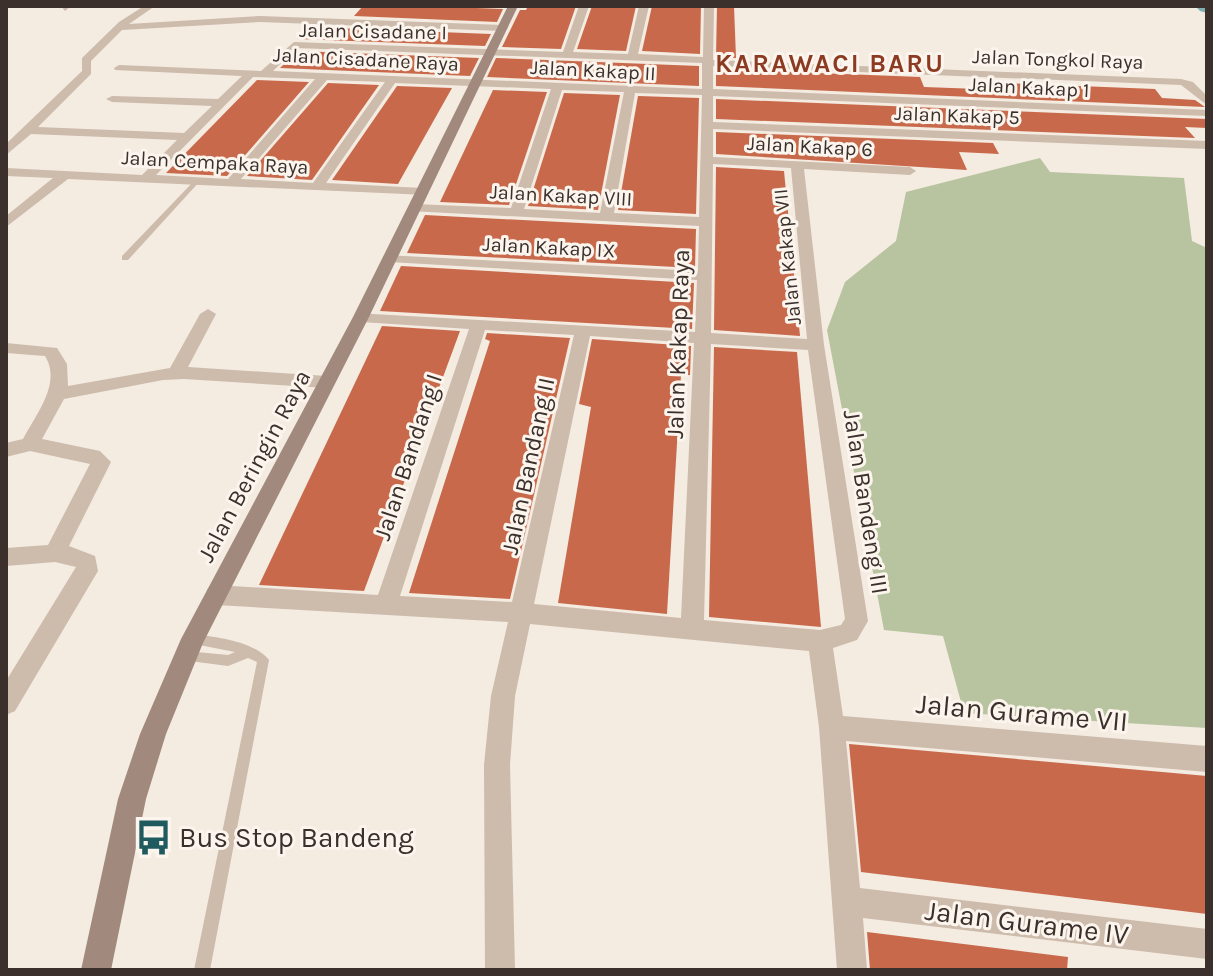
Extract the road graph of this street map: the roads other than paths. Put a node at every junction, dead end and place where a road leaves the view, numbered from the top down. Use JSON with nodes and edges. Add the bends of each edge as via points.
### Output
{"nodes":[{"id":1,"x":150,"y":6,"type":"edge"},
{"id":2,"x":513,"y":6,"type":"edge"},
{"id":3,"x":584,"y":6,"type":"edge"},
{"id":4,"x":644,"y":6,"type":"edge"},
{"id":5,"x":709,"y":6,"type":"edge"},
{"id":6,"x":294,"y":21,"type":"junction"},
{"id":7,"x":119,"y":27,"type":"junction"},
{"id":8,"x":503,"y":28,"type":"junction"},
{"id":9,"x":286,"y":32,"type":"dead end"},
{"id":10,"x":278,"y":44,"type":"dead end"},
{"id":11,"x":294,"y":45,"type":"junction"},
{"id":12,"x":492,"y":52,"type":"junction"},
{"id":13,"x":567,"y":55,"type":"junction"},
{"id":14,"x":632,"y":57,"type":"junction"},
{"id":15,"x":707,"y":62,"type":"junction"},
{"id":16,"x":119,"y":68,"type":"dead end"},
{"id":17,"x":258,"y":73,"type":"junction"},
{"id":18,"x":920,"y":73,"type":"junction"},
{"id":19,"x":325,"y":75,"type":"junction"},
{"id":20,"x":393,"y":78,"type":"junction"},
{"id":21,"x":477,"y":82,"type":"junction"},
{"id":22,"x":558,"y":86,"type":"junction"},
{"id":23,"x":630,"y":89,"type":"junction"},
{"id":24,"x":706,"y":93,"type":"junction"},
{"id":25,"x":1204,"y":96,"type":"edge"},
{"id":26,"x":112,"y":99,"type":"dead end"},
{"id":27,"x":933,"y":101,"type":"junction"},
{"id":28,"x":222,"y":103,"type":"junction"},
{"id":29,"x":1207,"y":113,"type":"edge"},
{"id":30,"x":706,"y":125,"type":"junction"},
{"id":31,"x":29,"y":130,"type":"junction"},
{"id":32,"x":950,"y":136,"type":"junction"},
{"id":33,"x":186,"y":137,"type":"junction"},
{"id":34,"x":1207,"y":145,"type":"edge"},
{"id":35,"x":6,"y":151,"type":"edge"},
{"id":36,"x":707,"y":160,"type":"junction"},
{"id":37,"x":797,"y":165,"type":"junction"},
{"id":38,"x":910,"y":171,"type":"dead end"},
{"id":39,"x":6,"y":172,"type":"edge"},
{"id":40,"x":65,"y":175,"type":"junction"},
{"id":41,"x":145,"y":179,"type":"junction"},
{"id":42,"x":197,"y":181,"type":"junction"},
{"id":43,"x":232,"y":182,"type":"junction"},
{"id":44,"x":317,"y":187,"type":"junction"},
{"id":45,"x":418,"y":200,"type":"junction"},
{"id":46,"x":516,"y":213,"type":"junction"},
{"id":47,"x":606,"y":218,"type":"junction"},
{"id":48,"x":706,"y":222,"type":"junction"},
{"id":49,"x":6,"y":223,"type":"edge"},
{"id":50,"x":125,"y":258,"type":"dead end"},
{"id":51,"x":390,"y":258,"type":"junction"},
{"id":52,"x":705,"y":276,"type":"junction"},
{"id":53,"x":208,"y":314,"type":"dead end"},
{"id":54,"x":361,"y":317,"type":"junction"},
{"id":55,"x":479,"y":324,"type":"junction"},
{"id":56,"x":583,"y":330,"type":"junction"},
{"id":57,"x":703,"y":338,"type":"junction"},
{"id":58,"x":816,"y":345,"type":"junction"},
{"id":59,"x":6,"y":348,"type":"edge"},
{"id":60,"x":176,"y":373,"type":"junction"},
{"id":61,"x":327,"y":382,"type":"junction"},
{"id":62,"x":59,"y":394,"type":"junction"},
{"id":63,"x":30,"y":444,"type":"junction"},
{"id":64,"x":6,"y":450,"type":"edge"},
{"id":65,"x":55,"y":553,"type":"junction"},
{"id":66,"x":6,"y":557,"type":"edge"},
{"id":67,"x":216,"y":595,"type":"junction"},
{"id":68,"x":385,"y":606,"type":"junction"},
{"id":69,"x":524,"y":613,"type":"junction"},
{"id":70,"x":692,"y":630,"type":"junction"},
{"id":71,"x":820,"y":641,"type":"junction"},
{"id":72,"x":190,"y":647,"type":"junction"},
{"id":73,"x":246,"y":653,"type":"junction"},
{"id":74,"x":6,"y":703,"type":"edge"},
{"id":75,"x":832,"y":727,"type":"junction"},
{"id":76,"x":1207,"y":759,"type":"edge"},
{"id":77,"x":847,"y":901,"type":"junction"},
{"id":78,"x":1207,"y":944,"type":"edge"},
{"id":79,"x":96,"y":970,"type":"edge"},
{"id":80,"x":202,"y":970,"type":"edge"},
{"id":81,"x":500,"y":970,"type":"edge"},
{"id":82,"x":852,"y":970,"type":"edge"}],
"edges":[{"from":1,"to":7,"type":"street"},
{"from":2,"to":8,"type":"street","name":"Jalan Beringin Raya"},
{"from":3,"to":13,"type":"street"},
{"from":4,"to":14,"type":"street"},
{"from":5,"to":15,"type":"street","name":"Jalan Kakap Raya"},
{"from":6,"to":7,"type":"street"},
{"from":6,"to":8,"type":"street"},
{"from":6,"to":9,"type":"street"},
{"from":7,"to":31,"type":"street","via":[[86,60],[87,72]]},
{"from":8,"to":12,"type":"street","name":"Jalan Beringin Raya"},
{"from":10,"to":11,"type":"street"},
{"from":11,"to":12,"type":"street","name":"Jalan Cisadane I"},
{"from":11,"to":17,"type":"street","name":"Jalan Cisadane I"},
{"from":12,"to":13,"type":"street","name":"Jalan Tongkol Raya"},
{"from":12,"to":21,"type":"street","name":"Jalan Beringin Raya"},
{"from":13,"to":14,"type":"street","name":"Jalan Tongkol Raya"},
{"from":14,"to":15,"type":"street","name":"Jalan Tongkol Raya"},
{"from":15,"to":18,"type":"street","name":"Jalan Tongkol Raya"},
{"from":15,"to":24,"type":"street","name":"Jalan Kakap Raya"},
{"from":16,"to":17,"type":"street","name":"Jalan Cisadane Raya"},
{"from":17,"to":19,"type":"street","name":"Jalan Cisadane Raya"},
{"from":17,"to":28,"type":"street","name":"Jalan Cisadane I"},
{"from":18,"to":25,"type":"street","name":"Jalan Tongkol Raya","via":[[1181,82]]},
{"from":18,"to":27,"type":"street"},
{"from":19,"to":20,"type":"street","name":"Jalan Cisadane Raya"},
{"from":19,"to":43,"type":"street"},
{"from":20,"to":21,"type":"street","name":"Jalan Cisadane Raya"},
{"from":20,"to":44,"type":"street"},
{"from":21,"to":22,"type":"street","name":"Jalan Kakap II"},
{"from":21,"to":45,"type":"street","name":"Jalan Beringin Raya"},
{"from":22,"to":23,"type":"street","name":"Jalan Kakap II"},
{"from":22,"to":46,"type":"street"},
{"from":23,"to":24,"type":"street","name":"Jalan Kakap II"},
{"from":23,"to":47,"type":"street"},
{"from":24,"to":27,"type":"street","name":"Jalan Kakap 1"},
{"from":24,"to":30,"type":"street","name":"Jalan Kakap Raya"},
{"from":26,"to":28,"type":"street"},
{"from":27,"to":29,"type":"street","name":"Jalan Kakap 1"},
{"from":27,"to":32,"type":"street"},
{"from":28,"to":33,"type":"street","name":"Jalan Cisadane I"},
{"from":30,"to":32,"type":"street","name":"Jalan Kakap 5"},
{"from":30,"to":36,"type":"street","name":"Jalan Kakap Raya"},
{"from":31,"to":33,"type":"street"},
{"from":31,"to":35,"type":"street"},
{"from":32,"to":34,"type":"street","name":"Jalan Kakap 5"},
{"from":33,"to":41,"type":"street","name":"Jalan Cisadane I"},
{"from":36,"to":37,"type":"street","name":"Jalan Kakap 6"},
{"from":36,"to":48,"type":"street","name":"Jalan Kakap Raya"},
{"from":37,"to":38,"type":"street","name":"Jalan Kakap 6"},
{"from":37,"to":58,"type":"street","name":"Jalan Kakap VII"},
{"from":39,"to":40,"type":"street","name":"Jalan Cempaka Raya"},
{"from":40,"to":41,"type":"street","name":"Jalan Cempaka Raya"},
{"from":40,"to":49,"type":"street"},
{"from":41,"to":42,"type":"street","name":"Jalan Cempaka Raya"},
{"from":42,"to":43,"type":"street","name":"Jalan Cempaka Raya"},
{"from":42,"to":50,"type":"lane"},
{"from":43,"to":44,"type":"street","name":"Jalan Cempaka Raya"},
{"from":44,"to":45,"type":"street","name":"Jalan Cempaka Raya"},
{"from":45,"to":46,"type":"street","name":"Jalan Kakap VIII"},
{"from":45,"to":51,"type":"street","name":"Jalan Beringin Raya"},
{"from":46,"to":47,"type":"street","name":"Jalan Kakap VIII"},
{"from":47,"to":48,"type":"street","name":"Jalan Kakap VIII"},
{"from":48,"to":52,"type":"street","name":"Jalan Kakap Raya"},
{"from":51,"to":52,"type":"street","name":"Jalan Kakap IX"},
{"from":51,"to":54,"type":"street","name":"Jalan Beringin Raya"},
{"from":52,"to":57,"type":"street","name":"Jalan Kakap Raya"},
{"from":53,"to":60,"type":"street"},
{"from":54,"to":55,"type":"street"},
{"from":54,"to":61,"type":"street","name":"Jalan Beringin Raya"},
{"from":55,"to":56,"type":"street"},
{"from":55,"to":68,"type":"street","name":"Jalan Bandang I"},
{"from":56,"to":57,"type":"street"},
{"from":56,"to":69,"type":"street","name":"Jalan Bandang II"},
{"from":57,"to":58,"type":"street"},
{"from":57,"to":70,"type":"street","name":"Jalan Kakap Raya"},
{"from":58,"to":71,"type":"street","name":"Jalan Bandeng III","via":[[857,621],[849,633]]},
{"from":59,"to":62,"type":"street","via":[[57,355]]},
{"from":60,"to":61,"type":"street"},
{"from":60,"to":62,"type":"street"},
{"from":61,"to":67,"type":"street","name":"Jalan Beringin Raya"},
{"from":62,"to":63,"type":"street"},
{"from":63,"to":64,"type":"street"},
{"from":63,"to":65,"type":"street","via":[[101,462]]},
{"from":65,"to":66,"type":"street"},
{"from":65,"to":74,"type":"street","via":[[87,562],[87,571]]},
{"from":67,"to":68,"type":"street"},
{"from":67,"to":72,"type":"street","name":"Jalan Beringin Raya"},
{"from":68,"to":69,"type":"street"},
{"from":69,"to":70,"type":"street"},
{"from":69,"to":81,"type":"street","name":"Jalan Bandang II","via":[[503,696],[494,788]]},
{"from":70,"to":71,"type":"street"},
{"from":71,"to":75,"type":"street"},
{"from":72,"to":73,"type":"lane","via":[[237,645]]},
{"from":72,"to":73,"type":"lane","via":[[228,661]]},
{"from":72,"to":79,"type":"street","name":"Jalan Beringin Raya","via":[[132,799]]},
{"from":73,"to":80,"type":"lane","via":[[263,660]]},
{"from":75,"to":76,"type":"street","name":"Jalan Gurame VII"},
{"from":75,"to":77,"type":"street"},
{"from":77,"to":78,"type":"street","name":"Jalan Gurame IV"},
{"from":77,"to":82,"type":"street"}]}
